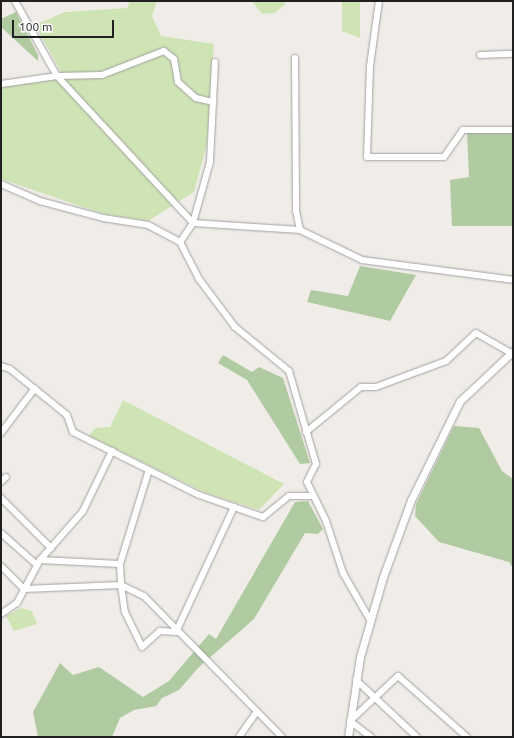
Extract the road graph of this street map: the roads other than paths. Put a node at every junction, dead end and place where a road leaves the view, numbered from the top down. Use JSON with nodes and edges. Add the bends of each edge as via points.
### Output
{"nodes":[{"id":1,"x":15,"y":1,"type":"edge"},
{"id":2,"x":379,"y":1,"type":"edge"},
{"id":3,"x":480,"y":54,"type":"dead end"},
{"id":4,"x":513,"y":54,"type":"edge"},
{"id":5,"x":295,"y":58,"type":"dead end"},
{"id":6,"x":215,"y":62,"type":"dead end"},
{"id":7,"x":57,"y":76,"type":"junction"},
{"id":8,"x":1,"y":84,"type":"edge"},
{"id":9,"x":214,"y":102,"type":"junction"},
{"id":10,"x":513,"y":130,"type":"edge"},
{"id":11,"x":1,"y":184,"type":"edge"},
{"id":12,"x":194,"y":223,"type":"junction"},
{"id":13,"x":300,"y":230,"type":"junction"},
{"id":14,"x":180,"y":242,"type":"junction"},
{"id":15,"x":513,"y":280,"type":"edge"},
{"id":16,"x":512,"y":352,"type":"edge"},
{"id":17,"x":2,"y":367,"type":"edge"},
{"id":18,"x":35,"y":388,"type":"junction"},
{"id":19,"x":306,"y":432,"type":"junction"},
{"id":20,"x":1,"y":433,"type":"edge"},
{"id":21,"x":112,"y":451,"type":"junction"},
{"id":22,"x":149,"y":470,"type":"junction"},
{"id":23,"x":6,"y":477,"type":"dead end"},
{"id":24,"x":1,"y":482,"type":"edge"},
{"id":25,"x":314,"y":496,"type":"junction"},
{"id":26,"x":1,"y":498,"type":"edge"},
{"id":27,"x":234,"y":507,"type":"junction"},
{"id":28,"x":1,"y":533,"type":"edge"},
{"id":29,"x":51,"y":548,"type":"junction"},
{"id":30,"x":39,"y":563,"type":"junction"},
{"id":31,"x":120,"y":564,"type":"junction"},
{"id":32,"x":1,"y":566,"type":"edge"},
{"id":33,"x":121,"y":585,"type":"junction"},
{"id":34,"x":24,"y":589,"type":"junction"},
{"id":35,"x":1,"y":614,"type":"edge"},
{"id":36,"x":370,"y":620,"type":"junction"},
{"id":37,"x":176,"y":632,"type":"junction"},
{"id":38,"x":356,"y":680,"type":"junction"},
{"id":39,"x":374,"y":697,"type":"junction"},
{"id":40,"x":256,"y":713,"type":"junction"},
{"id":41,"x":350,"y":721,"type":"junction"},
{"id":42,"x":239,"y":737,"type":"edge"},
{"id":43,"x":282,"y":737,"type":"edge"},
{"id":44,"x":348,"y":737,"type":"edge"},
{"id":45,"x":372,"y":737,"type":"edge"},
{"id":46,"x":417,"y":737,"type":"edge"},
{"id":47,"x":467,"y":737,"type":"edge"}],
"edges":[{"from":1,"to":7,"type":"street"},
{"from":2,"to":10,"type":"street","via":[[370,66],[367,157],[444,157],[463,130]]},
{"from":3,"to":4,"type":"street"},
{"from":5,"to":13,"type":"street","via":[[296,211]]},
{"from":6,"to":9,"type":"street"},
{"from":7,"to":8,"type":"street"},
{"from":7,"to":9,"type":"street","via":[[102,75],[164,51],[174,59],[178,82],[196,98]]},
{"from":7,"to":12,"type":"street"},
{"from":9,"to":12,"type":"street","via":[[210,162]]},
{"from":11,"to":14,"type":"street","via":[[40,200],[103,218],[148,225]]},
{"from":12,"to":13,"type":"street"},
{"from":12,"to":14,"type":"street"},
{"from":13,"to":15,"type":"street","via":[[362,260]]},
{"from":14,"to":19,"type":"street","via":[[199,279],[235,327],[289,371]]},
{"from":16,"to":19,"type":"street","via":[[476,333],[446,361],[376,387],[361,387]]},
{"from":16,"to":36,"type":"street","via":[[460,400],[411,500]]},
{"from":17,"to":18,"type":"street"},
{"from":18,"to":20,"type":"street"},
{"from":18,"to":21,"type":"street","via":[[67,415],[73,432]]},
{"from":19,"to":25,"type":"street","via":[[316,464],[306,482]]},
{"from":21,"to":22,"type":"street"},
{"from":21,"to":29,"type":"street","via":[[83,511]]},
{"from":22,"to":27,"type":"street"},
{"from":22,"to":31,"type":"street"},
{"from":23,"to":24,"type":"street"},
{"from":25,"to":27,"type":"street","via":[[290,496],[263,517]]},
{"from":25,"to":36,"type":"street","via":[[326,521],[343,572]]},
{"from":26,"to":29,"type":"street"},
{"from":27,"to":37,"type":"street"},
{"from":28,"to":30,"type":"street"},
{"from":29,"to":30,"type":"street"},
{"from":30,"to":31,"type":"street"},
{"from":30,"to":34,"type":"street"},
{"from":31,"to":33,"type":"street"},
{"from":32,"to":34,"type":"street"},
{"from":33,"to":34,"type":"street"},
{"from":33,"to":37,"type":"street","via":[[144,596]]},
{"from":33,"to":37,"type":"street","via":[[125,612],[142,647],[160,631]]},
{"from":34,"to":35,"type":"street","via":[[17,603]]},
{"from":36,"to":38,"type":"street"},
{"from":37,"to":40,"type":"street"},
{"from":38,"to":39,"type":"street"},
{"from":38,"to":41,"type":"street"},
{"from":39,"to":41,"type":"street"},
{"from":39,"to":46,"type":"street"},
{"from":39,"to":47,"type":"street","via":[[398,676]]},
{"from":40,"to":42,"type":"street"},
{"from":40,"to":43,"type":"street"},
{"from":41,"to":44,"type":"street"},
{"from":41,"to":45,"type":"street"}]}
